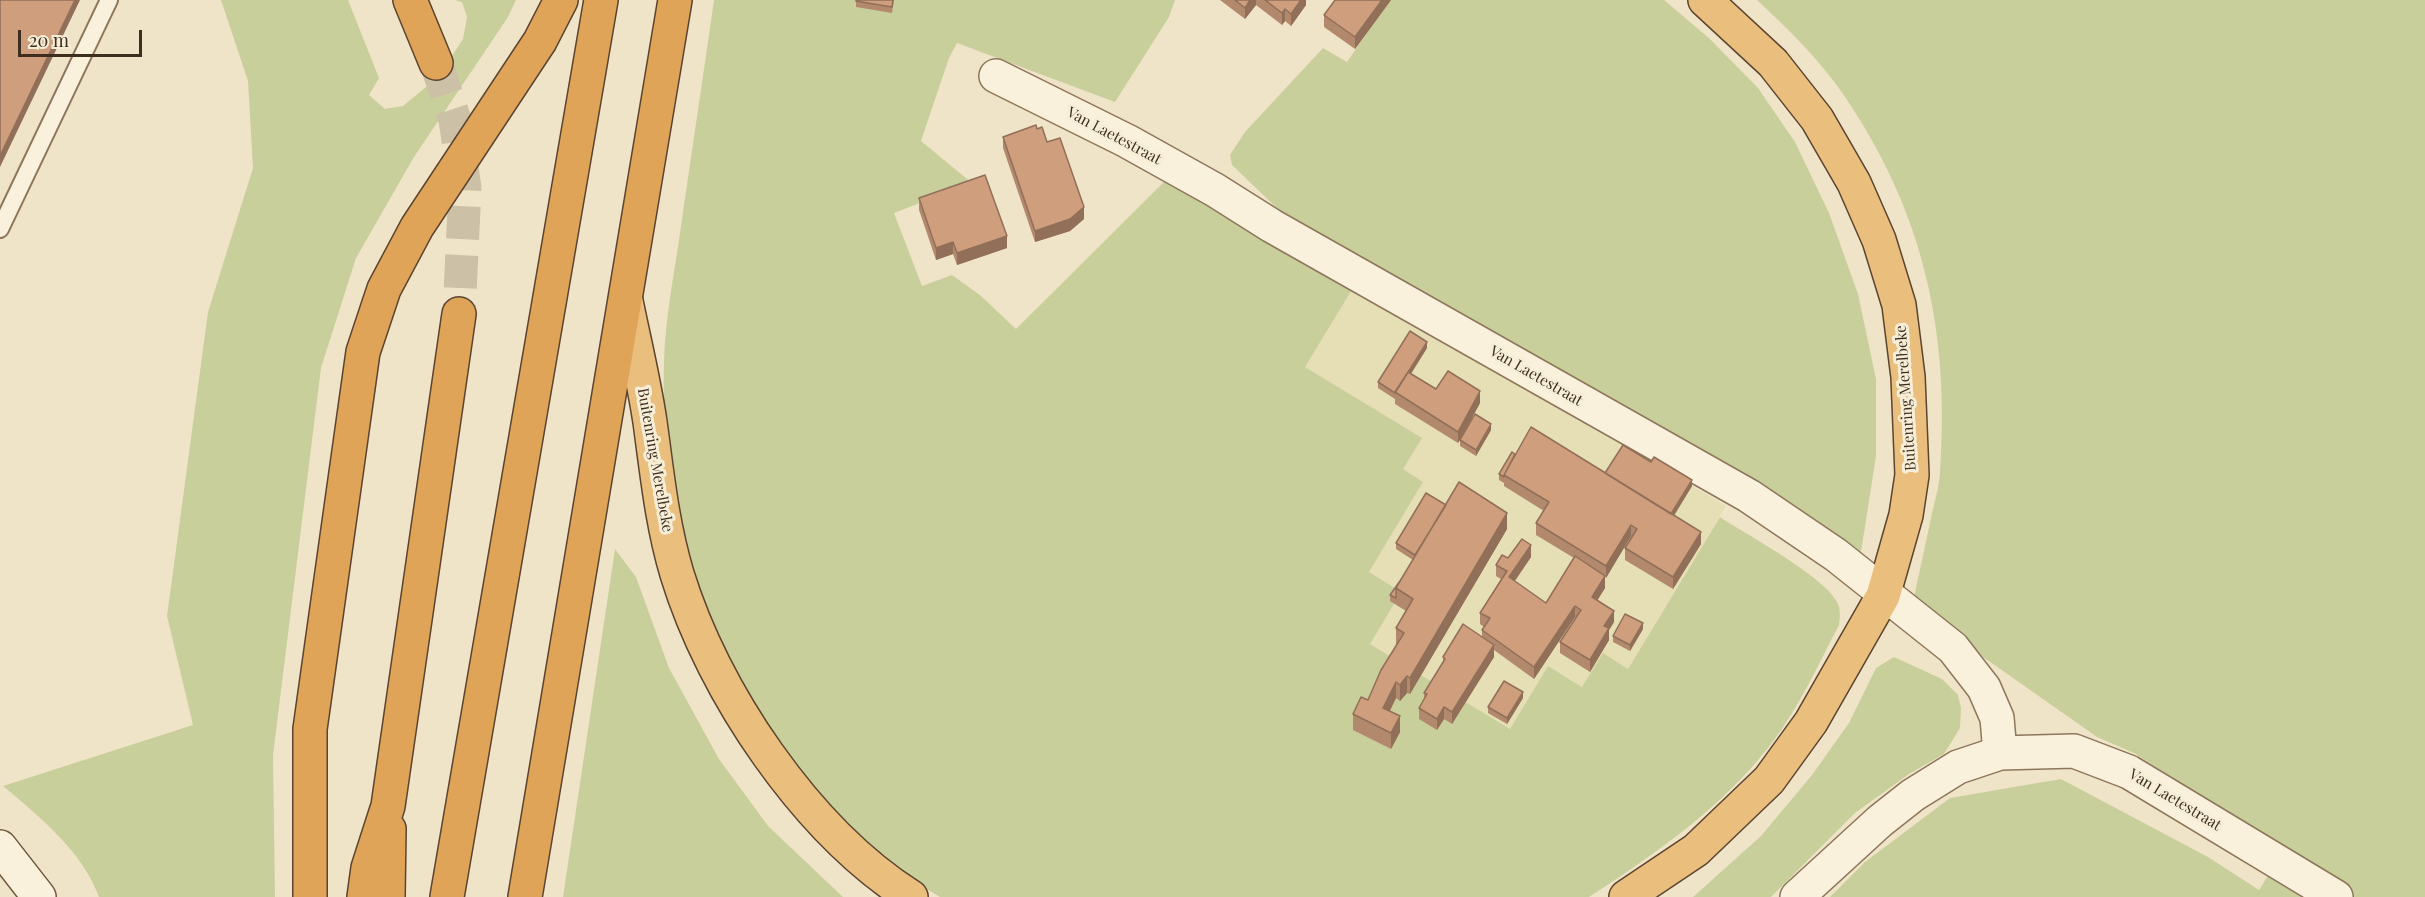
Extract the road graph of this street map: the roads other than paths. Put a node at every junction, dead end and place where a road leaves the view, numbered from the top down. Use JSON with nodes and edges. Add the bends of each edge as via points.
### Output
{"nodes":[{"id":1,"x":108,"y":0,"type":"edge"},
{"id":2,"x":410,"y":0,"type":"edge"},
{"id":3,"x":561,"y":0,"type":"edge"},
{"id":4,"x":601,"y":0,"type":"edge"},
{"id":5,"x":675,"y":0,"type":"edge"},
{"id":6,"x":1705,"y":0,"type":"edge"},
{"id":7,"x":436,"y":63,"type":"tunnel mouth"},
{"id":8,"x":996,"y":76,"type":"dead end"},
{"id":9,"x":0,"y":229,"type":"edge"},
{"id":10,"x":626,"y":301,"type":"junction"},
{"id":11,"x":459,"y":314,"type":"tunnel mouth"},
{"id":12,"x":1883,"y":596,"type":"junction"},
{"id":13,"x":2000,"y":753,"type":"junction"},
{"id":14,"x":388,"y":806,"type":"junction"},
{"id":15,"x":0,"y":847,"type":"edge"},
{"id":16,"x":39,"y":897,"type":"edge"},
{"id":17,"x":310,"y":897,"type":"edge"},
{"id":18,"x":364,"y":897,"type":"edge"},
{"id":19,"x":388,"y":897,"type":"edge"},
{"id":20,"x":447,"y":897,"type":"edge"},
{"id":21,"x":525,"y":897,"type":"edge"},
{"id":22,"x":911,"y":897,"type":"edge"},
{"id":23,"x":1626,"y":897,"type":"edge"},
{"id":24,"x":1797,"y":897,"type":"edge"},
{"id":25,"x":2336,"y":897,"type":"edge"}],
"edges":[{"from":1,"to":9,"type":"lane"},
{"from":2,"to":7,"type":"highway"},
{"from":3,"to":17,"type":"highway","via":[[540,41],[417,227],[384,289],[363,352],[310,729]]},
{"from":4,"to":20,"type":"highway"},
{"from":5,"to":10,"type":"highway"},
{"from":6,"to":12,"type":"highway","name":"Buitenring Merelbeke","via":[[1773,63],[1817,119],[1854,183],[1879,240],[1899,305],[1908,377],[1912,475],[1906,515]]},
{"from":8,"to":12,"type":"street","name":"Van Laetestraat","via":[[1215,190],[1749,496],[1836,555]]},
{"from":10,"to":21,"type":"highway"},
{"from":10,"to":22,"type":"highway","name":"Buitenring Merelbeke","via":[[650,421],[658,492],[677,574],[702,643],[737,707],[782,774],[839,838]]},
{"from":11,"to":14,"type":"highway"},
{"from":12,"to":13,"type":"street","name":"Van Laetestraat","via":[[1953,648],[1984,688],[1997,718]]},
{"from":12,"to":23,"type":"highway","name":"Buitenring Merelbeke","via":[[1810,722],[1769,780],[1695,850]]},
{"from":13,"to":24,"type":"street","name":"Van Laetestraat","via":[[1958,767],[1913,795]]},
{"from":13,"to":25,"type":"street","name":"Van Laetestraat","via":[[2073,751],[2129,772]]},
{"from":14,"to":18,"type":"highway","via":[[368,868]]},
{"from":14,"to":19,"type":"highway"},
{"from":15,"to":16,"type":"street"}]}
